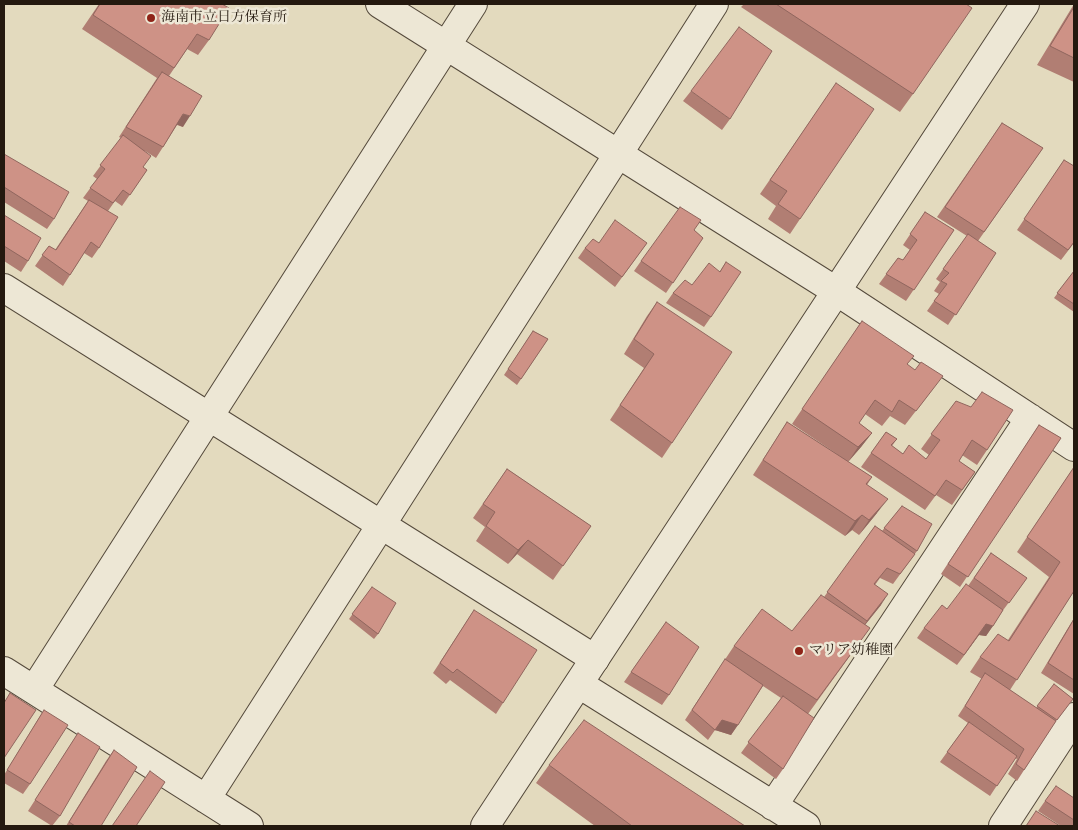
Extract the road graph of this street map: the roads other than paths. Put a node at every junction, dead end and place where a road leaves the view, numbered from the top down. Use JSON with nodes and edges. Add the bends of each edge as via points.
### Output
{"nodes":[{"id":1,"x":380,"y":4,"type":"edge"},
{"id":2,"x":473,"y":4,"type":"edge"},
{"id":3,"x":714,"y":4,"type":"edge"},
{"id":4,"x":1025,"y":4,"type":"edge"},
{"id":5,"x":446,"y":46,"type":"junction"},
{"id":6,"x":618,"y":154,"type":"junction"},
{"id":7,"x":4,"y":288,"type":"edge"},
{"id":8,"x":836,"y":291,"type":"junction"},
{"id":9,"x":209,"y":416,"type":"junction"},
{"id":10,"x":1030,"y":418,"type":"junction"},
{"id":11,"x":1074,"y":447,"type":"edge"},
{"id":12,"x":382,"y":525,"type":"junction"},
{"id":13,"x":595,"y":659,"type":"junction"},
{"id":14,"x":4,"y":671,"type":"edge"},
{"id":15,"x":578,"y":684,"type":"junction"},
{"id":16,"x":34,"y":690,"type":"junction"},
{"id":17,"x":1074,"y":717,"type":"edge"},
{"id":18,"x":206,"y":800,"type":"junction"},
{"id":19,"x":773,"y":806,"type":"junction"},
{"id":20,"x":249,"y":826,"type":"edge"},
{"id":21,"x":486,"y":826,"type":"edge"},
{"id":22,"x":806,"y":826,"type":"edge"},
{"id":23,"x":1003,"y":826,"type":"edge"}],
"edges":[{"from":1,"to":5,"type":"street"},
{"from":2,"to":5,"type":"street"},
{"from":3,"to":6,"type":"street"},
{"from":4,"to":8,"type":"street"},
{"from":5,"to":6,"type":"street"},
{"from":5,"to":9,"type":"street"},
{"from":6,"to":8,"type":"street"},
{"from":6,"to":12,"type":"street"},
{"from":7,"to":9,"type":"street"},
{"from":8,"to":10,"type":"street"},
{"from":8,"to":13,"type":"street"},
{"from":9,"to":12,"type":"street"},
{"from":9,"to":16,"type":"street"},
{"from":10,"to":11,"type":"street"},
{"from":10,"to":19,"type":"street"},
{"from":12,"to":13,"type":"street"},
{"from":12,"to":18,"type":"street"},
{"from":13,"to":15,"type":"street"},
{"from":14,"to":16,"type":"street"},
{"from":15,"to":19,"type":"street"},
{"from":15,"to":21,"type":"street"},
{"from":16,"to":18,"type":"street"},
{"from":17,"to":23,"type":"street"},
{"from":18,"to":20,"type":"street"},
{"from":19,"to":22,"type":"street"}]}
